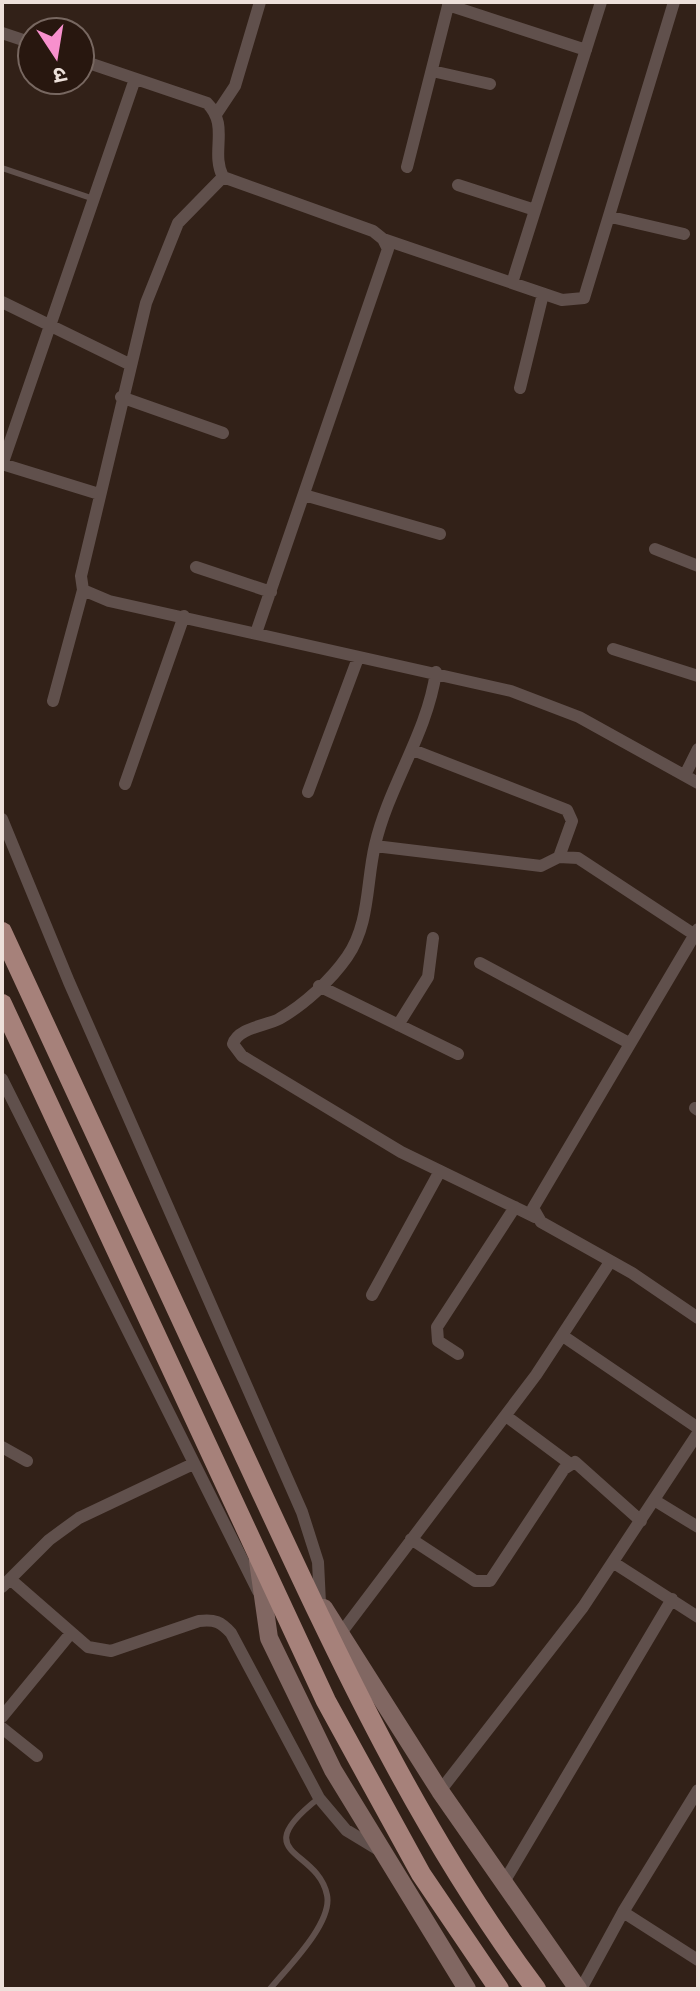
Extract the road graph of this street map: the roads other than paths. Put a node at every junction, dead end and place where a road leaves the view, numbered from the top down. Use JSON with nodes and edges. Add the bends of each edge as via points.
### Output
{"nodes":[{"id":1,"x":260,"y":2,"type":"edge"},
{"id":2,"x":601,"y":2,"type":"edge"},
{"id":3,"x":674,"y":2,"type":"edge"},
{"id":4,"x":449,"y":4,"type":"edge"},
{"id":5,"x":586,"y":50,"type":"junction"},
{"id":6,"x":96,"y":66,"type":"edge"},
{"id":7,"x":432,"y":71,"type":"junction"},
{"id":8,"x":135,"y":79,"type":"junction"},
{"id":9,"x":490,"y":84,"type":"dead end"},
{"id":10,"x":217,"y":113,"type":"junction"},
{"id":11,"x":407,"y":167,"type":"dead end"},
{"id":12,"x":2,"y":168,"type":"edge"},
{"id":13,"x":223,"y":177,"type":"junction"},
{"id":14,"x":458,"y":185,"type":"dead end"},
{"id":15,"x":94,"y":199,"type":"junction"},
{"id":16,"x":535,"y":210,"type":"junction"},
{"id":17,"x":611,"y":217,"type":"junction"},
{"id":18,"x":684,"y":234,"type":"dead end"},
{"id":19,"x":383,"y":239,"type":"junction"},
{"id":20,"x":512,"y":283,"type":"junction"},
{"id":21,"x":543,"y":294,"type":"junction"},
{"id":22,"x":2,"y":302,"type":"edge"},
{"id":23,"x":50,"y":325,"type":"junction"},
{"id":24,"x":129,"y":364,"type":"junction"},
{"id":25,"x":520,"y":388,"type":"dead end"},
{"id":26,"x":121,"y":397,"type":"junction"},
{"id":27,"x":223,"y":433,"type":"dead end"},
{"id":28,"x":2,"y":464,"type":"edge"},
{"id":29,"x":99,"y":494,"type":"junction"},
{"id":30,"x":304,"y":495,"type":"junction"},
{"id":31,"x":440,"y":534,"type":"dead end"},
{"id":32,"x":655,"y":549,"type":"dead end"},
{"id":33,"x":698,"y":566,"type":"edge"},
{"id":34,"x":196,"y":567,"type":"dead end"},
{"id":35,"x":83,"y":590,"type":"junction"},
{"id":36,"x":271,"y":592,"type":"junction"},
{"id":37,"x":184,"y":616,"type":"junction"},
{"id":38,"x":256,"y":633,"type":"junction"},
{"id":39,"x":613,"y":649,"type":"dead end"},
{"id":40,"x":358,"y":658,"type":"junction"},
{"id":41,"x":436,"y":672,"type":"junction"},
{"id":42,"x":698,"y":676,"type":"edge"},
{"id":43,"x":53,"y":701,"type":"dead end"},
{"id":44,"x":698,"y":749,"type":"edge"},
{"id":45,"x":413,"y":750,"type":"junction"},
{"id":46,"x":685,"y":775,"type":"junction"},
{"id":47,"x":698,"y":783,"type":"edge"},
{"id":48,"x":125,"y":784,"type":"dead end"},
{"id":49,"x":308,"y":792,"type":"dead end"},
{"id":50,"x":2,"y":819,"type":"edge"},
{"id":51,"x":375,"y":846,"type":"junction"},
{"id":52,"x":559,"y":857,"type":"junction"},
{"id":53,"x":2,"y":932,"type":"edge"},
{"id":54,"x":696,"y":932,"type":"edge"},
{"id":55,"x":433,"y":938,"type":"dead end"},
{"id":56,"x":480,"y":963,"type":"dead end"},
{"id":57,"x":319,"y":986,"type":"junction"},
{"id":58,"x":2,"y":1004,"type":"edge"},
{"id":59,"x":398,"y":1025,"type":"junction"},
{"id":60,"x":629,"y":1043,"type":"junction"},
{"id":61,"x":458,"y":1054,"type":"dead end"},
{"id":62,"x":2,"y":1079,"type":"edge"},
{"id":63,"x":440,"y":1171,"type":"junction"},
{"id":64,"x":515,"y":1207,"type":"junction"},
{"id":65,"x":535,"y":1217,"type":"junction"},
{"id":66,"x":610,"y":1262,"type":"junction"},
{"id":67,"x":372,"y":1295,"type":"dead end"},
{"id":68,"x":698,"y":1318,"type":"edge"},
{"id":69,"x":563,"y":1336,"type":"junction"},
{"id":70,"x":458,"y":1354,"type":"dead end"},
{"id":71,"x":506,"y":1416,"type":"junction"},
{"id":72,"x":698,"y":1431,"type":"edge"},
{"id":73,"x":2,"y":1447,"type":"edge"},
{"id":74,"x":27,"y":1461,"type":"dead end"},
{"id":75,"x":569,"y":1463,"type":"junction"},
{"id":76,"x":193,"y":1464,"type":"junction"},
{"id":77,"x":654,"y":1500,"type":"junction"},
{"id":78,"x":641,"y":1521,"type":"junction"},
{"id":79,"x":698,"y":1527,"type":"edge"},
{"id":80,"x":411,"y":1539,"type":"junction"},
{"id":81,"x":256,"y":1545,"type":"junction"},
{"id":82,"x":614,"y":1563,"type":"junction"},
{"id":83,"x":295,"y":1566,"type":"junction"},
{"id":84,"x":6,"y":1583,"type":"edge"},
{"id":85,"x":261,"y":1597,"type":"junction"},
{"id":86,"x":672,"y":1599,"type":"junction"},
{"id":87,"x":320,"y":1603,"type":"junction"},
{"id":88,"x":698,"y":1617,"type":"edge"},
{"id":89,"x":71,"y":1633,"type":"junction"},
{"id":90,"x":341,"y":1633,"type":"junction"},
{"id":91,"x":2,"y":1717,"type":"edge"},
{"id":92,"x":2,"y":1728,"type":"edge"},
{"id":93,"x":37,"y":1756,"type":"dead end"},
{"id":94,"x":698,"y":1790,"type":"edge"},
{"id":95,"x":440,"y":1791,"type":"junction"},
{"id":96,"x":319,"y":1798,"type":"junction"},
{"id":97,"x":379,"y":1851,"type":"junction"},
{"id":98,"x":504,"y":1882,"type":"junction"},
{"id":99,"x":623,"y":1912,"type":"junction"},
{"id":100,"x":698,"y":1960,"type":"edge"},
{"id":101,"x":270,"y":1989,"type":"edge"},
{"id":102,"x":467,"y":1989,"type":"edge"},
{"id":103,"x":499,"y":1989,"type":"edge"},
{"id":104,"x":536,"y":1989,"type":"edge"},
{"id":105,"x":580,"y":1989,"type":"edge"}],
"edges":[{"from":1,"to":10,"type":"street","via":[[235,86]]},
{"from":2,"to":5,"type":"street"},
{"from":3,"to":17,"type":"street"},
{"from":4,"to":5,"type":"street"},
{"from":4,"to":7,"type":"street"},
{"from":5,"to":16,"type":"street"},
{"from":6,"to":8,"type":"street"},
{"from":7,"to":9,"type":"street"},
{"from":7,"to":11,"type":"street"},
{"from":8,"to":10,"type":"street","via":[[207,103]]},
{"from":8,"to":15,"type":"street"},
{"from":10,"to":13,"type":"street","via":[[217,166]]},
{"from":12,"to":15,"type":"lane"},
{"from":13,"to":19,"type":"street"},
{"from":13,"to":24,"type":"street","via":[[170,237]]},
{"from":14,"to":16,"type":"street"},
{"from":15,"to":23,"type":"street"},
{"from":16,"to":20,"type":"street"},
{"from":17,"to":18,"type":"street"},
{"from":17,"to":21,"type":"street","via":[[584,298],[562,300]]},
{"from":19,"to":20,"type":"street"},
{"from":19,"to":30,"type":"street","via":[[386,261]]},
{"from":20,"to":21,"type":"street"},
{"from":21,"to":25,"type":"street"},
{"from":22,"to":23,"type":"street"},
{"from":23,"to":24,"type":"street"},
{"from":23,"to":28,"type":"street"},
{"from":24,"to":26,"type":"street"},
{"from":26,"to":27,"type":"street"},
{"from":26,"to":29,"type":"street"},
{"from":28,"to":29,"type":"street"},
{"from":29,"to":35,"type":"street","via":[[81,576]]},
{"from":30,"to":31,"type":"street"},
{"from":30,"to":36,"type":"street"},
{"from":32,"to":33,"type":"street"},
{"from":34,"to":36,"type":"street"},
{"from":35,"to":37,"type":"street","via":[[95,598]]},
{"from":35,"to":43,"type":"street"},
{"from":36,"to":38,"type":"street"},
{"from":37,"to":38,"type":"street"},
{"from":37,"to":48,"type":"street"},
{"from":38,"to":40,"type":"street"},
{"from":39,"to":42,"type":"street"},
{"from":40,"to":41,"type":"street"},
{"from":40,"to":49,"type":"street"},
{"from":41,"to":45,"type":"street","via":[[432,700]]},
{"from":41,"to":46,"type":"street","via":[[550,704]]},
{"from":44,"to":46,"type":"street"},
{"from":45,"to":51,"type":"street"},
{"from":45,"to":52,"type":"street","via":[[567,810],[572,821]]},
{"from":46,"to":47,"type":"street"},
{"from":50,"to":87,"type":"street","via":[[302,1512],[318,1562]]},
{"from":51,"to":52,"type":"street","via":[[541,866]]},
{"from":51,"to":57,"type":"street","via":[[362,928],[347,957]]},
{"from":52,"to":54,"type":"street","via":[[578,858]]},
{"from":53,"to":83,"type":"highway"},
{"from":54,"to":60,"type":"street"},
{"from":55,"to":59,"type":"street","via":[[428,977]]},
{"from":56,"to":60,"type":"street"},
{"from":57,"to":59,"type":"street"},
{"from":57,"to":63,"type":"street","via":[[281,1018],[235,1038],[236,1051],[351,1124]]},
{"from":58,"to":81,"type":"highway"},
{"from":59,"to":61,"type":"street"},
{"from":60,"to":65,"type":"street","via":[[535,1202]]},
{"from":62,"to":76,"type":"street"},
{"from":63,"to":64,"type":"street"},
{"from":63,"to":67,"type":"street"},
{"from":64,"to":65,"type":"street"},
{"from":64,"to":70,"type":"street","via":[[437,1327],[438,1341]]},
{"from":65,"to":66,"type":"street"},
{"from":66,"to":68,"type":"street"},
{"from":66,"to":69,"type":"street"},
{"from":69,"to":71,"type":"street"},
{"from":69,"to":72,"type":"street"},
{"from":71,"to":75,"type":"street"},
{"from":71,"to":80,"type":"street"},
{"from":72,"to":77,"type":"street"},
{"from":73,"to":74,"type":"street"},
{"from":75,"to":78,"type":"street","via":[[581,1464]]},
{"from":75,"to":80,"type":"street","via":[[490,1581],[475,1581]]},
{"from":76,"to":84,"type":"street","via":[[79,1518]]},
{"from":76,"to":85,"type":"street"},
{"from":77,"to":78,"type":"street"},
{"from":77,"to":79,"type":"street"},
{"from":78,"to":82,"type":"street"},
{"from":80,"to":90,"type":"street"},
{"from":81,"to":85,"type":"main road"},
{"from":81,"to":103,"type":"highway","via":[[326,1701],[386,1815]]},
{"from":82,"to":86,"type":"street"},
{"from":82,"to":95,"type":"street","via":[[536,1672]]},
{"from":83,"to":87,"type":"main road"},
{"from":83,"to":104,"type":"highway","via":[[410,1797]]},
{"from":84,"to":89,"type":"street"},
{"from":85,"to":97,"type":"main road","via":[[269,1638]]},
{"from":86,"to":88,"type":"street"},
{"from":86,"to":98,"type":"street"},
{"from":87,"to":90,"type":"main road"},
{"from":89,"to":91,"type":"street"},
{"from":89,"to":96,"type":"street","via":[[88,1647],[111,1651],[199,1621],[222,1623]]},
{"from":90,"to":95,"type":"main road"},
{"from":92,"to":93,"type":"street"},
{"from":94,"to":99,"type":"street"},
{"from":95,"to":98,"type":"main road"},
{"from":96,"to":97,"type":"street","via":[[346,1830]]},
{"from":96,"to":101,"type":"lane","via":[[292,1819],[287,1834],[290,1849],[321,1881],[327,1895],[322,1923]]},
{"from":97,"to":102,"type":"main road"},
{"from":98,"to":105,"type":"main road"},
{"from":99,"to":100,"type":"street"},
{"from":99,"to":105,"type":"street"}]}
